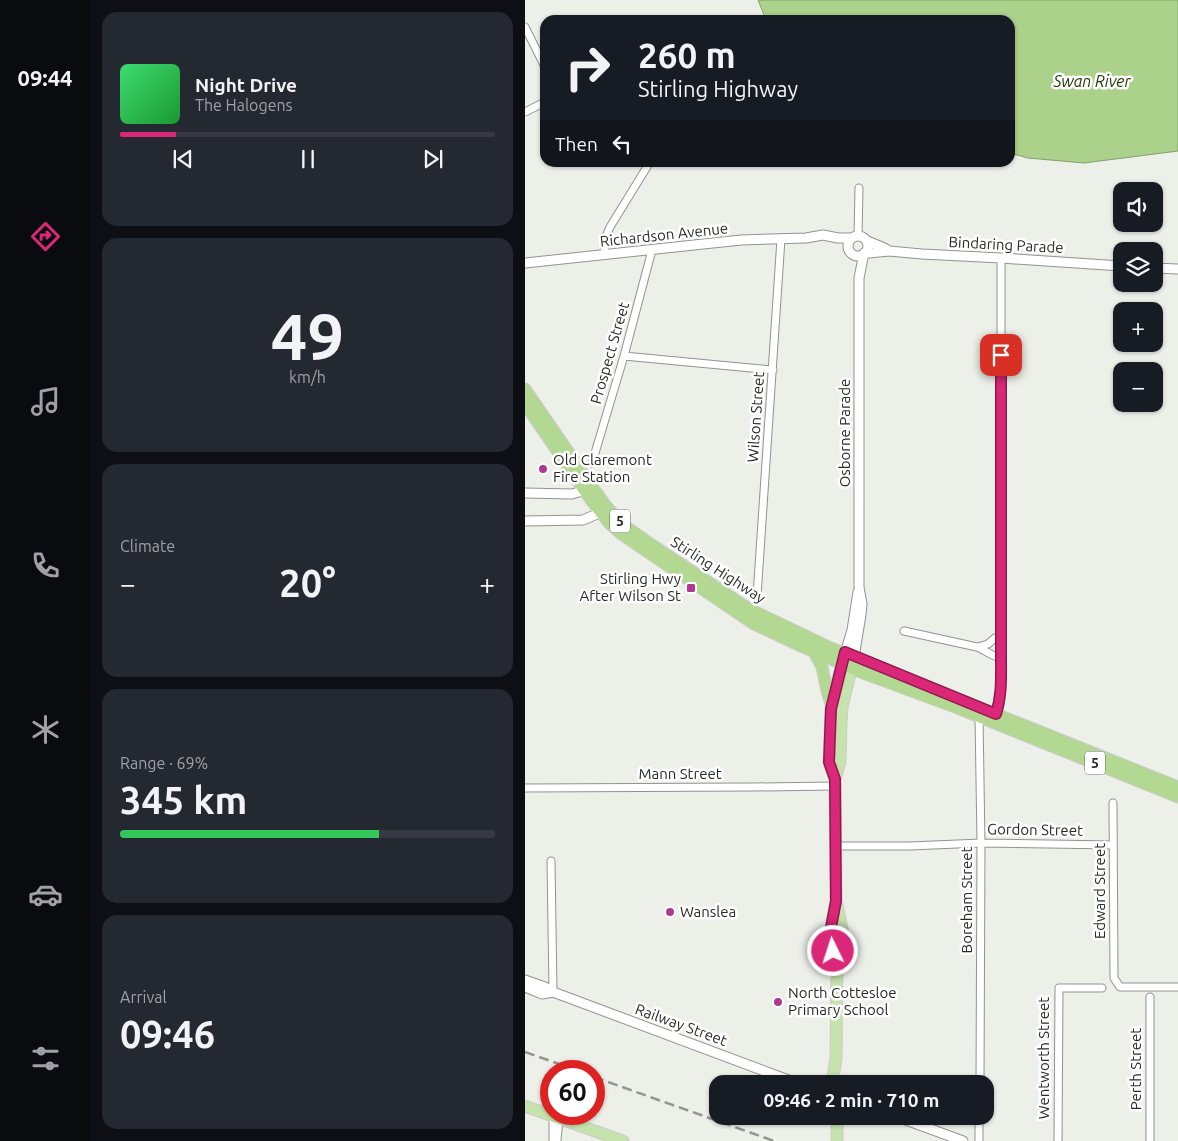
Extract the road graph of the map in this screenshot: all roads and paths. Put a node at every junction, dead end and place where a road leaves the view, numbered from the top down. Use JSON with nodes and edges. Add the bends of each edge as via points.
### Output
{"nodes":[{"id":1,"x":525,"y":27,"type":"edge"},
{"id":2,"x":540,"y":56,"type":"edge"},
{"id":3,"x":540,"y":104,"type":"edge"},
{"id":4,"x":525,"y":112,"type":"edge"},
{"id":5,"x":647,"y":167,"type":"edge"},
{"id":6,"x":859,"y":188,"type":"dead end"},
{"id":7,"x":806,"y":238,"type":"junction"},
{"id":8,"x":859,"y":238,"type":"junction"},
{"id":9,"x":781,"y":239,"type":"junction"},
{"id":10,"x":652,"y":250,"type":"junction"},
{"id":11,"x":889,"y":250,"type":"junction"},
{"id":12,"x":851,"y":251,"type":"junction"},
{"id":13,"x":865,"y":253,"type":"junction"},
{"id":14,"x":605,"y":255,"type":"junction"},
{"id":15,"x":1001,"y":258,"type":"junction"},
{"id":16,"x":525,"y":263,"type":"edge"},
{"id":17,"x":1113,"y":265,"type":"edge"},
{"id":18,"x":1163,"y":268,"type":"edge"},
{"id":19,"x":1178,"y":269,"type":"edge"},
{"id":20,"x":859,"y":278,"type":"junction"},
{"id":21,"x":624,"y":356,"type":"junction"},
{"id":22,"x":773,"y":370,"type":"junction"},
{"id":23,"x":525,"y":389,"type":"edge"},
{"id":24,"x":525,"y":404,"type":"edge"},
{"id":25,"x":592,"y":463,"type":"dead end"},
{"id":26,"x":587,"y":487,"type":"junction"},
{"id":27,"x":525,"y":493,"type":"edge"},
{"id":28,"x":603,"y":509,"type":"junction"},
{"id":29,"x":525,"y":521,"type":"edge"},
{"id":30,"x":757,"y":596,"type":"dead end"},
{"id":31,"x":904,"y":632,"type":"dead end"},
{"id":32,"x":1001,"y":637,"type":"junction"},
{"id":33,"x":977,"y":647,"type":"junction"},
{"id":34,"x":814,"y":652,"type":"junction"},
{"id":35,"x":1001,"y":658,"type":"junction"},
{"id":36,"x":848,"y":660,"type":"junction"},
{"id":37,"x":831,"y":704,"type":"junction"},
{"id":38,"x":994,"y":718,"type":"junction"},
{"id":39,"x":979,"y":721,"type":"junction"},
{"id":40,"x":835,"y":783,"type":"junction"},
{"id":41,"x":525,"y":788,"type":"edge"},
{"id":42,"x":1178,"y":788,"type":"edge"},
{"id":43,"x":1178,"y":797,"type":"edge"},
{"id":44,"x":1113,"y":803,"type":"dead end"},
{"id":45,"x":981,"y":843,"type":"junction"},
{"id":46,"x":1113,"y":845,"type":"junction"},
{"id":47,"x":835,"y":846,"type":"junction"},
{"id":48,"x":551,"y":861,"type":"dead end"},
{"id":49,"x":525,"y":980,"type":"edge"},
{"id":50,"x":525,"y":987,"type":"edge"},
{"id":51,"x":1102,"y":988,"type":"dead end"},
{"id":52,"x":1178,"y":988,"type":"edge"},
{"id":53,"x":553,"y":992,"type":"junction"},
{"id":54,"x":1150,"y":997,"type":"dead end"},
{"id":55,"x":836,"y":1058,"type":"junction"},
{"id":56,"x":775,"y":1075,"type":"edge"},
{"id":57,"x":834,"y":1075,"type":"edge"},
{"id":58,"x":838,"y":1075,"type":"edge"},
{"id":59,"x":979,"y":1075,"type":"edge"},
{"id":60,"x":525,"y":1106,"type":"edge"},
{"id":61,"x":525,"y":1112,"type":"edge"},
{"id":62,"x":540,"y":1113,"type":"edge"},
{"id":63,"x":540,"y":1116,"type":"edge"},
{"id":64,"x":555,"y":1125,"type":"edge"},
{"id":65,"x":556,"y":1125,"type":"edge"},
{"id":66,"x":567,"y":1125,"type":"edge"},
{"id":67,"x":572,"y":1125,"type":"edge"},
{"id":68,"x":832,"y":1125,"type":"edge"},
{"id":69,"x":837,"y":1125,"type":"edge"},
{"id":70,"x":919,"y":1125,"type":"edge"},
{"id":71,"x":979,"y":1125,"type":"edge"},
{"id":72,"x":553,"y":1141,"type":"edge"},
{"id":73,"x":557,"y":1141,"type":"edge"},
{"id":74,"x":603,"y":1141,"type":"edge"},
{"id":75,"x":623,"y":1141,"type":"edge"},
{"id":76,"x":832,"y":1141,"type":"edge"},
{"id":77,"x":837,"y":1141,"type":"edge"},
{"id":78,"x":963,"y":1141,"type":"edge"},
{"id":79,"x":979,"y":1141,"type":"edge"},
{"id":80,"x":1058,"y":1141,"type":"edge"},
{"id":81,"x":1150,"y":1141,"type":"edge"}],
"edges":[{"from":1,"to":2,"type":"street"},
{"from":3,"to":4,"type":"street"},
{"from":5,"to":14,"type":"street","via":[[610,226],[605,239]]},
{"from":6,"to":8,"type":"street"},
{"from":7,"to":8,"type":"street","name":"Richardson Avenue","via":[[823,235]]},
{"from":7,"to":9,"type":"street","name":"Richardson Avenue"},
{"from":7,"to":12,"type":"street","name":"Richardson Avenue","via":[[838,243]]},
{"from":8,"to":11,"type":"street","name":"Bindaring Parade"},
{"from":8,"to":12,"type":"street","via":[[849,242]]},
{"from":8,"to":13,"type":"street","via":[[868,246]]},
{"from":9,"to":10,"type":"street","name":"Richardson Avenue"},
{"from":9,"to":22,"type":"street","name":"Wilson Street"},
{"from":10,"to":14,"type":"street","name":"Richardson Avenue"},
{"from":10,"to":21,"type":"street","name":"Prospect Street"},
{"from":11,"to":13,"type":"street","name":"Bindaring Parade"},
{"from":11,"to":15,"type":"street","name":"Bindaring Parade"},
{"from":12,"to":13,"type":"street","via":[[858,255]]},
{"from":12,"to":20,"type":"street","name":"Osborne Parade"},
{"from":13,"to":20,"type":"street","name":"Osborne Parade"},
{"from":14,"to":16,"type":"street","name":"Richardson Avenue"},
{"from":15,"to":17,"type":"street","name":"Bindaring Parade"},
{"from":15,"to":32,"type":"street"},
{"from":18,"to":19,"type":"street"},
{"from":20,"to":36,"type":"street","name":"Osborne Parade","via":[[859,587],[862,604]]},
{"from":21,"to":22,"type":"street"},
{"from":21,"to":25,"type":"street","name":"Prospect Street"},
{"from":22,"to":30,"type":"street","name":"Wilson Street"},
{"from":23,"to":26,"type":"highway","name":"Stirling Highway","number":"5"},
{"from":24,"to":26,"type":"highway","name":"Stirling Highway","number":"5"},
{"from":26,"to":27,"type":"street","via":[[572,494]]},
{"from":26,"to":28,"type":"highway","name":"Stirling Highway","number":"5"},
{"from":28,"to":29,"type":"street","via":[[583,520]]},
{"from":28,"to":34,"type":"highway","name":"Stirling Highway","number":"5","via":[[619,533],[731,609],[754,624]]},
{"from":28,"to":36,"type":"highway","name":"Stirling Highway","number":"5","via":[[749,609]]},
{"from":31,"to":33,"type":"street"},
{"from":32,"to":33,"type":"street"},
{"from":32,"to":35,"type":"street"},
{"from":33,"to":35,"type":"street"},
{"from":34,"to":36,"type":"highway","name":"Stirling Highway","number":"5"},
{"from":34,"to":37,"type":"highway","via":[[824,672]]},
{"from":35,"to":38,"type":"street","via":[[1001,693]]},
{"from":36,"to":37,"type":"main road"},
{"from":36,"to":38,"type":"highway","name":"Stirling Highway","number":"5"},
{"from":36,"to":39,"type":"highway","name":"Stirling Highway","number":"5","via":[[867,675]]},
{"from":36,"to":40,"type":"main road","via":[[840,762]]},
{"from":37,"to":40,"type":"main road","via":[[829,762]]},
{"from":38,"to":39,"type":"highway","name":"Stirling Highway","number":"5"},
{"from":38,"to":42,"type":"highway","name":"Stirling Highway","number":"5"},
{"from":38,"to":43,"type":"highway","name":"Stirling Highway","number":"5"},
{"from":39,"to":45,"type":"street","name":"Boreham Street"},
{"from":40,"to":41,"type":"street","name":"Mann Street","via":[[752,787]]},
{"from":40,"to":47,"type":"main road"},
{"from":44,"to":46,"type":"street","name":"Edward Street"},
{"from":45,"to":46,"type":"street","name":"Gordon Street"},
{"from":45,"to":47,"type":"street","name":"Gordon Street"},
{"from":45,"to":59,"type":"street","name":"Boreham Street"},
{"from":46,"to":52,"type":"street","name":"Edward Street","via":[[1114,978],[1120,987]]},
{"from":47,"to":55,"type":"main road","via":[[836,901],[829,938],[837,964]]},
{"from":48,"to":53,"type":"street"},
{"from":49,"to":53,"type":"street","name":"Railway Street"},
{"from":50,"to":53,"type":"street","name":"Railway Street","via":[[542,994]]},
{"from":51,"to":80,"type":"street","name":"Wentworth Street","via":[[1059,988]]},
{"from":53,"to":56,"type":"street","name":"Railway Street"},
{"from":54,"to":81,"type":"street","name":"Perth Street"},
{"from":55,"to":57,"type":"main road"},
{"from":55,"to":58,"type":"main road"},
{"from":60,"to":62,"type":"main road"},
{"from":61,"to":63,"type":"main road"},
{"from":64,"to":72,"type":"street"},
{"from":65,"to":73,"type":"street"},
{"from":66,"to":74,"type":"main road"},
{"from":67,"to":75,"type":"main road"},
{"from":68,"to":76,"type":"main road"},
{"from":69,"to":77,"type":"main road"},
{"from":70,"to":78,"type":"street"},
{"from":71,"to":79,"type":"street"}]}
